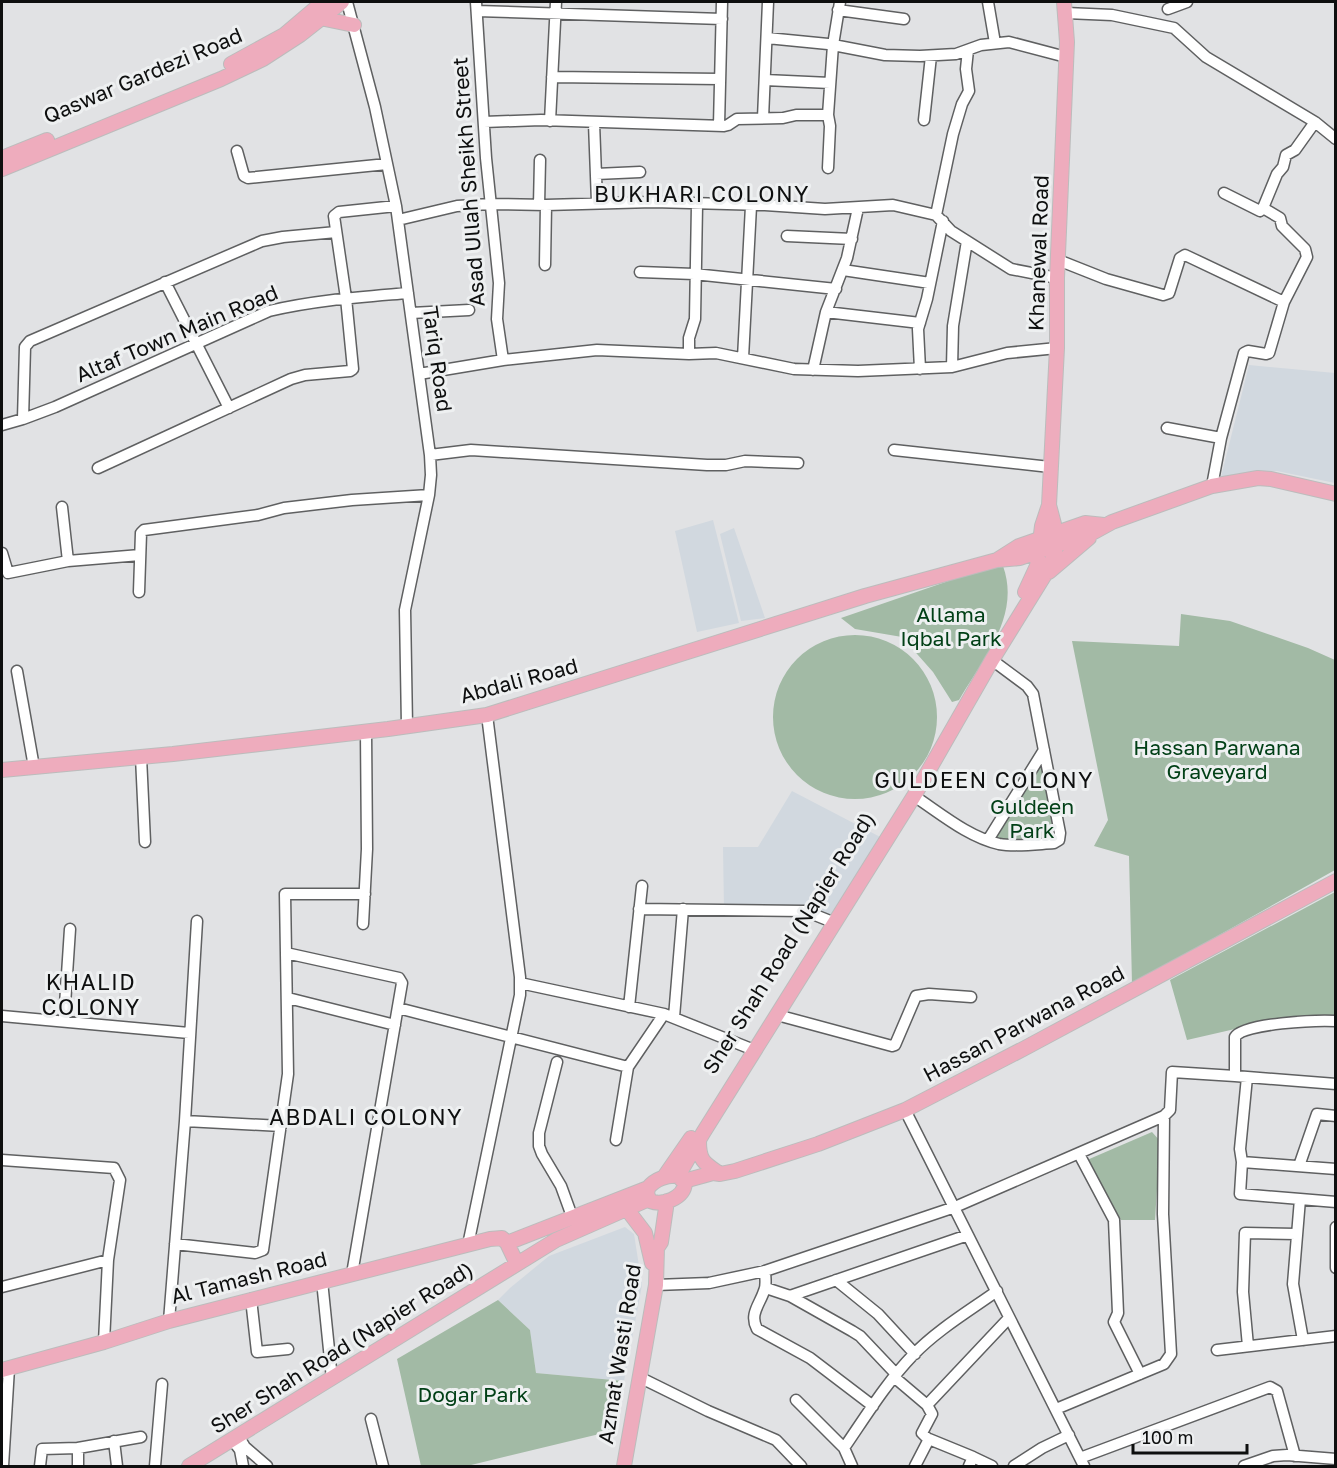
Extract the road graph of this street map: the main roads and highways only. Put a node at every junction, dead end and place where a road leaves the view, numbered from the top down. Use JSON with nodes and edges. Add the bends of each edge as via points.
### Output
{"nodes":[{"id":1,"x":323,"y":2,"type":"edge"},
{"id":2,"x":342,"y":2,"type":"edge"},
{"id":3,"x":1065,"y":7,"type":"edge"},
{"id":4,"x":320,"y":18,"type":"junction"},
{"id":5,"x":354,"y":25,"type":"road end"},
{"id":6,"x":2,"y":158,"type":"edge"},
{"id":7,"x":2,"y":169,"type":"edge"},
{"id":8,"x":1335,"y":494,"type":"edge"},
{"id":9,"x":1104,"y":525,"type":"junction"},
{"id":10,"x":1048,"y":543,"type":"junction"},
{"id":11,"x":1004,"y":559,"type":"junction"},
{"id":12,"x":1044,"y":576,"type":"junction"},
{"id":13,"x":1027,"y":588,"type":"junction"},
{"id":14,"x":1020,"y":609,"type":"junction"},
{"id":15,"x":931,"y":759,"type":"junction"},
{"id":16,"x":2,"y":770,"type":"edge"},
{"id":17,"x":1335,"y":881,"type":"edge"},
{"id":18,"x":696,"y":1137,"type":"junction"},
{"id":19,"x":720,"y":1174,"type":"junction"},
{"id":20,"x":664,"y":1177,"type":"junction"},
{"id":21,"x":682,"y":1181,"type":"junction"},
{"id":22,"x":656,"y":1198,"type":"junction"},
{"id":23,"x":626,"y":1208,"type":"junction"},
{"id":24,"x":507,"y":1243,"type":"junction"},
{"id":25,"x":517,"y":1264,"type":"junction"},
{"id":26,"x":655,"y":1281,"type":"junction"},
{"id":27,"x":5,"y":1369,"type":"edge"},
{"id":28,"x":196,"y":1465,"type":"edge"},
{"id":29,"x":624,"y":1467,"type":"edge"}],
"edges":[{"from":1,"to":6,"type":"main road","name":"Qaswar Gardezi Road","via":[[284,35],[243,59]]},
{"from":2,"to":4,"type":"main road"},
{"from":3,"to":10,"type":"main road","name":"Khanewal Road","via":[[1049,505],[1054,524]]},
{"from":4,"to":5,"type":"main road"},
{"from":4,"to":7,"type":"main road","via":[[262,60]]},
{"from":8,"to":9,"type":"main road","name":"Abdali Road","via":[[1272,479],[1240,481],[1212,486]]},
{"from":9,"to":10,"type":"main road","name":"Abdali Road","via":[[1092,533]]},
{"from":9,"to":12,"type":"main road"},
{"from":10,"to":11,"type":"main road","name":"Abdali Road","via":[[1010,550]]},
{"from":10,"to":12,"type":"main road","via":[[1054,554]]},
{"from":10,"to":13,"type":"main road"},
{"from":11,"to":13,"type":"main road","via":[[1017,562],[1022,568]]},
{"from":11,"to":16,"type":"main road","name":"Abdali Road","via":[[865,596],[487,715],[366,732]]},
{"from":12,"to":14,"type":"main road"},
{"from":13,"to":14,"type":"main road"},
{"from":14,"to":15,"type":"main road","name":"Sher Shah Road (Napier Road)"},
{"from":14,"to":15,"type":"main road","name":"Sher Shah Road (Napier Road)"},
{"from":15,"to":18,"type":"main road","name":"Sher Shah Road (Napier Road)"},
{"from":15,"to":18,"type":"main road","name":"Sher Shah Road (Napier Road)","via":[[914,796]]},
{"from":17,"to":19,"type":"main road","name":"Hassan Parwana Road","via":[[905,1110],[818,1144]]},
{"from":18,"to":19,"type":"main road","via":[[700,1158]]},
{"from":18,"to":20,"type":"main road"},
{"from":18,"to":21,"type":"main road"},
{"from":19,"to":21,"type":"main road","name":"Hassan Parwana Road"},
{"from":20,"to":21,"type":"main road"},
{"from":20,"to":22,"type":"main road","via":[[652,1184]]},
{"from":21,"to":22,"type":"main road","via":[[680,1195]]},
{"from":22,"to":23,"type":"main road","name":"Sher Shah Road (Napier Road)"},
{"from":22,"to":24,"type":"main road","via":[[573,1219]]},
{"from":22,"to":26,"type":"main road","name":"Azmat Wasti Road"},
{"from":23,"to":25,"type":"main road","name":"Sher Shah Road (Napier Road)","via":[[567,1234]]},
{"from":23,"to":26,"type":"main road","via":[[645,1233]]},
{"from":24,"to":25,"type":"main road"},
{"from":24,"to":27,"type":"main road","name":"Al Tamash Road","via":[[498,1238],[322,1281]]},
{"from":25,"to":28,"type":"main road","name":"Sher Shah Road (Napier Road)"},
{"from":26,"to":29,"type":"main road","name":"Azmat Wasti Road"}]}
